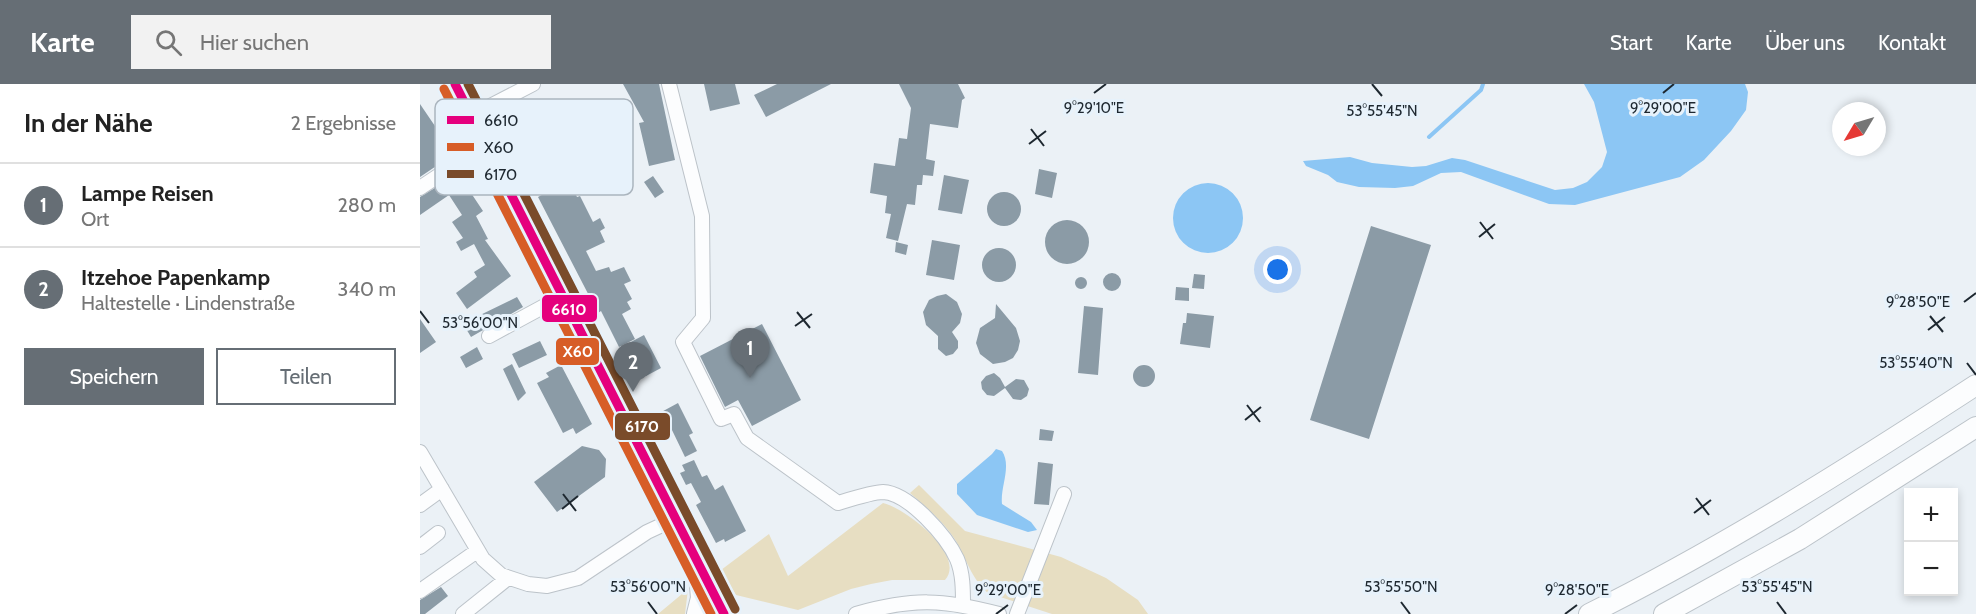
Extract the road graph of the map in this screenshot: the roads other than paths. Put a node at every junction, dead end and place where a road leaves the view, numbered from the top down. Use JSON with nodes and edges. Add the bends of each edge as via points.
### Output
{"nodes":[{"id":1,"x":454,"y":84,"type":"edge"},
{"id":2,"x":533,"y":84,"type":"edge"},
{"id":3,"x":669,"y":84,"type":"edge"},
{"id":4,"x":462,"y":99,"type":"edge"},
{"id":5,"x":504,"y":99,"type":"edge"},
{"id":6,"x":435,"y":178,"type":"edge"},
{"id":7,"x":420,"y":188,"type":"edge"},
{"id":8,"x":512,"y":195,"type":"edge"},
{"id":9,"x":563,"y":296,"type":"junction"},
{"id":10,"x":489,"y":336,"type":"dead end"},
{"id":11,"x":1976,"y":385,"type":"edge"},
{"id":12,"x":1976,"y":395,"type":"edge"},
{"id":13,"x":1976,"y":428,"type":"edge"},
{"id":14,"x":420,"y":452,"type":"edge"},
{"id":15,"x":442,"y":489,"type":"junction"},
{"id":16,"x":1064,"y":494,"type":"dead end"},
{"id":17,"x":420,"y":505,"type":"edge"},
{"id":18,"x":675,"y":519,"type":"junction"},
{"id":19,"x":438,"y":533,"type":"dead end"},
{"id":20,"x":420,"y":547,"type":"edge"},
{"id":21,"x":477,"y":551,"type":"junction"},
{"id":22,"x":698,"y":562,"type":"junction"},
{"id":23,"x":508,"y":578,"type":"junction"},
{"id":24,"x":420,"y":591,"type":"edge"},
{"id":25,"x":963,"y":605,"type":"junction"},
{"id":26,"x":463,"y":614,"type":"edge"},
{"id":27,"x":697,"y":614,"type":"edge"},
{"id":28,"x":724,"y":614,"type":"edge"},
{"id":29,"x":856,"y":614,"type":"edge"},
{"id":30,"x":999,"y":614,"type":"edge"},
{"id":31,"x":1017,"y":614,"type":"edge"},
{"id":32,"x":1589,"y":614,"type":"edge"},
{"id":33,"x":1608,"y":614,"type":"edge"},
{"id":34,"x":1664,"y":614,"type":"edge"}],
"edges":[{"from":1,"to":4,"type":"main road"},
{"from":2,"to":5,"type":"street"},
{"from":3,"to":25,"type":"street","via":[[702,216],[703,318],[683,342],[721,419],[734,414],[747,438],[838,503],[883,492],[915,508],[941,534],[956,557]]},
{"from":6,"to":7,"type":"street"},
{"from":8,"to":9,"type":"main road"},
{"from":9,"to":10,"type":"street"},
{"from":9,"to":18,"type":"main road"},
{"from":11,"to":32,"type":"highway","via":[[1781,509]]},
{"from":12,"to":33,"type":"street","via":[[1778,520]]},
{"from":13,"to":34,"type":"highway","via":[[1800,539]]},
{"from":14,"to":15,"type":"street"},
{"from":15,"to":17,"type":"street"},
{"from":15,"to":21,"type":"street"},
{"from":16,"to":31,"type":"street"},
{"from":18,"to":22,"type":"main road"},
{"from":18,"to":23,"type":"street","via":[[647,532],[570,582],[547,586]]},
{"from":19,"to":20,"type":"street"},
{"from":21,"to":23,"type":"street","via":[[488,566]]},
{"from":21,"to":24,"type":"street"},
{"from":22,"to":27,"type":"highway"},
{"from":22,"to":28,"type":"main road"},
{"from":23,"to":26,"type":"street"},
{"from":25,"to":29,"type":"street","via":[[903,602]]},
{"from":25,"to":30,"type":"street"}]}
